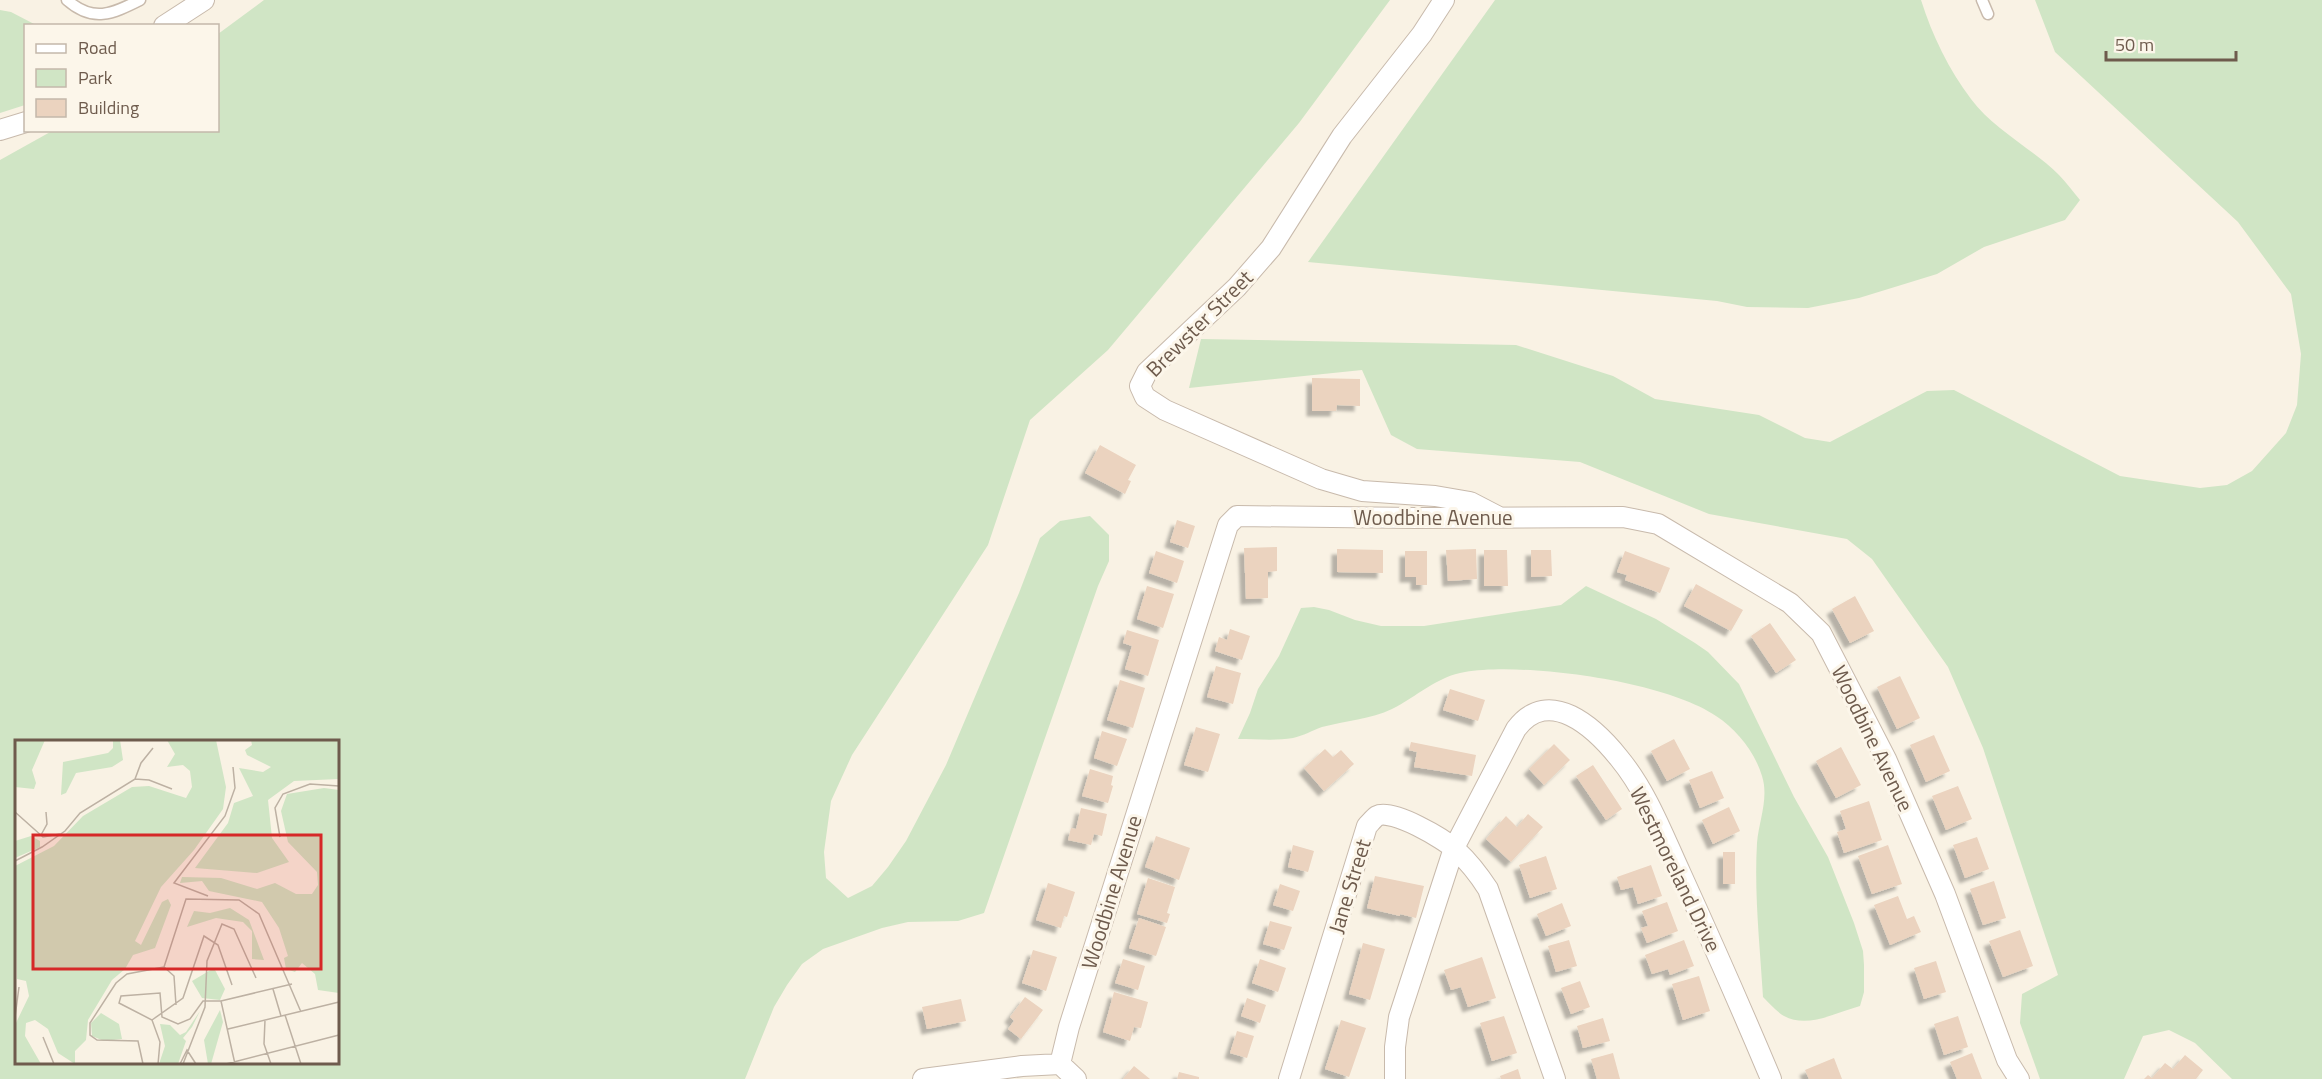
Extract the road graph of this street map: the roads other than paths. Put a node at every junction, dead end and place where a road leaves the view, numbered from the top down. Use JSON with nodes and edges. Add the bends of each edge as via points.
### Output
{"nodes":[{"id":1,"x":67,"y":0,"type":"edge"},
{"id":2,"x":140,"y":0,"type":"edge"},
{"id":3,"x":204,"y":0,"type":"edge"},
{"id":4,"x":1444,"y":0,"type":"edge"},
{"id":5,"x":1982,"y":0,"type":"edge"},
{"id":6,"x":1988,"y":14,"type":"dead end"},
{"id":7,"x":167,"y":24,"type":"edge"},
{"id":8,"x":24,"y":123,"type":"edge"},
{"id":9,"x":0,"y":130,"type":"edge"},
{"id":10,"x":1499,"y":517,"type":"junction"},
{"id":11,"x":1454,"y":848,"type":"junction"},
{"id":12,"x":1060,"y":1064,"type":"junction"},
{"id":13,"x":923,"y":1079,"type":"edge"},
{"id":14,"x":1076,"y":1079,"type":"edge"},
{"id":15,"x":1289,"y":1079,"type":"edge"},
{"id":16,"x":1395,"y":1079,"type":"edge"},
{"id":17,"x":1555,"y":1079,"type":"edge"},
{"id":18,"x":1770,"y":1079,"type":"edge"},
{"id":19,"x":2019,"y":1079,"type":"edge"}],
"edges":[{"from":1,"to":2,"type":"lane","via":[[80,11],[94,15],[119,11]]},
{"from":3,"to":7,"type":"street"},
{"from":4,"to":10,"type":"street","name":"Brewster Street","via":[[1342,136],[1271,248],[1237,287],[1147,372],[1140,386],[1145,397],[1165,410],[1321,479],[1362,491],[1470,502]]},
{"from":5,"to":6,"type":"lane"},
{"from":8,"to":9,"type":"street"},
{"from":10,"to":12,"type":"street","name":"Woodbine Avenue","via":[[1237,516],[1227,525]]},
{"from":10,"to":19,"type":"street","name":"Woodbine Avenue","via":[[1623,517],[1658,524],[1790,603],[1821,633],[1886,759],[1945,894],[2007,1060]]},
{"from":11,"to":15,"type":"street","name":"Jane Street","via":[[1389,814],[1377,816],[1367,826]]},
{"from":11,"to":16,"type":"street","name":"Westmoreland Drive","via":[[1399,1017]]},
{"from":11,"to":17,"type":"street","name":"Jane Street","via":[[1488,889]]},
{"from":11,"to":18,"type":"street","name":"Westmoreland Drive","via":[[1523,719],[1544,711],[1567,712],[1591,727],[1620,758],[1648,803],[1727,972]]},
{"from":12,"to":13,"type":"street"},
{"from":12,"to":14,"type":"street"}]}
